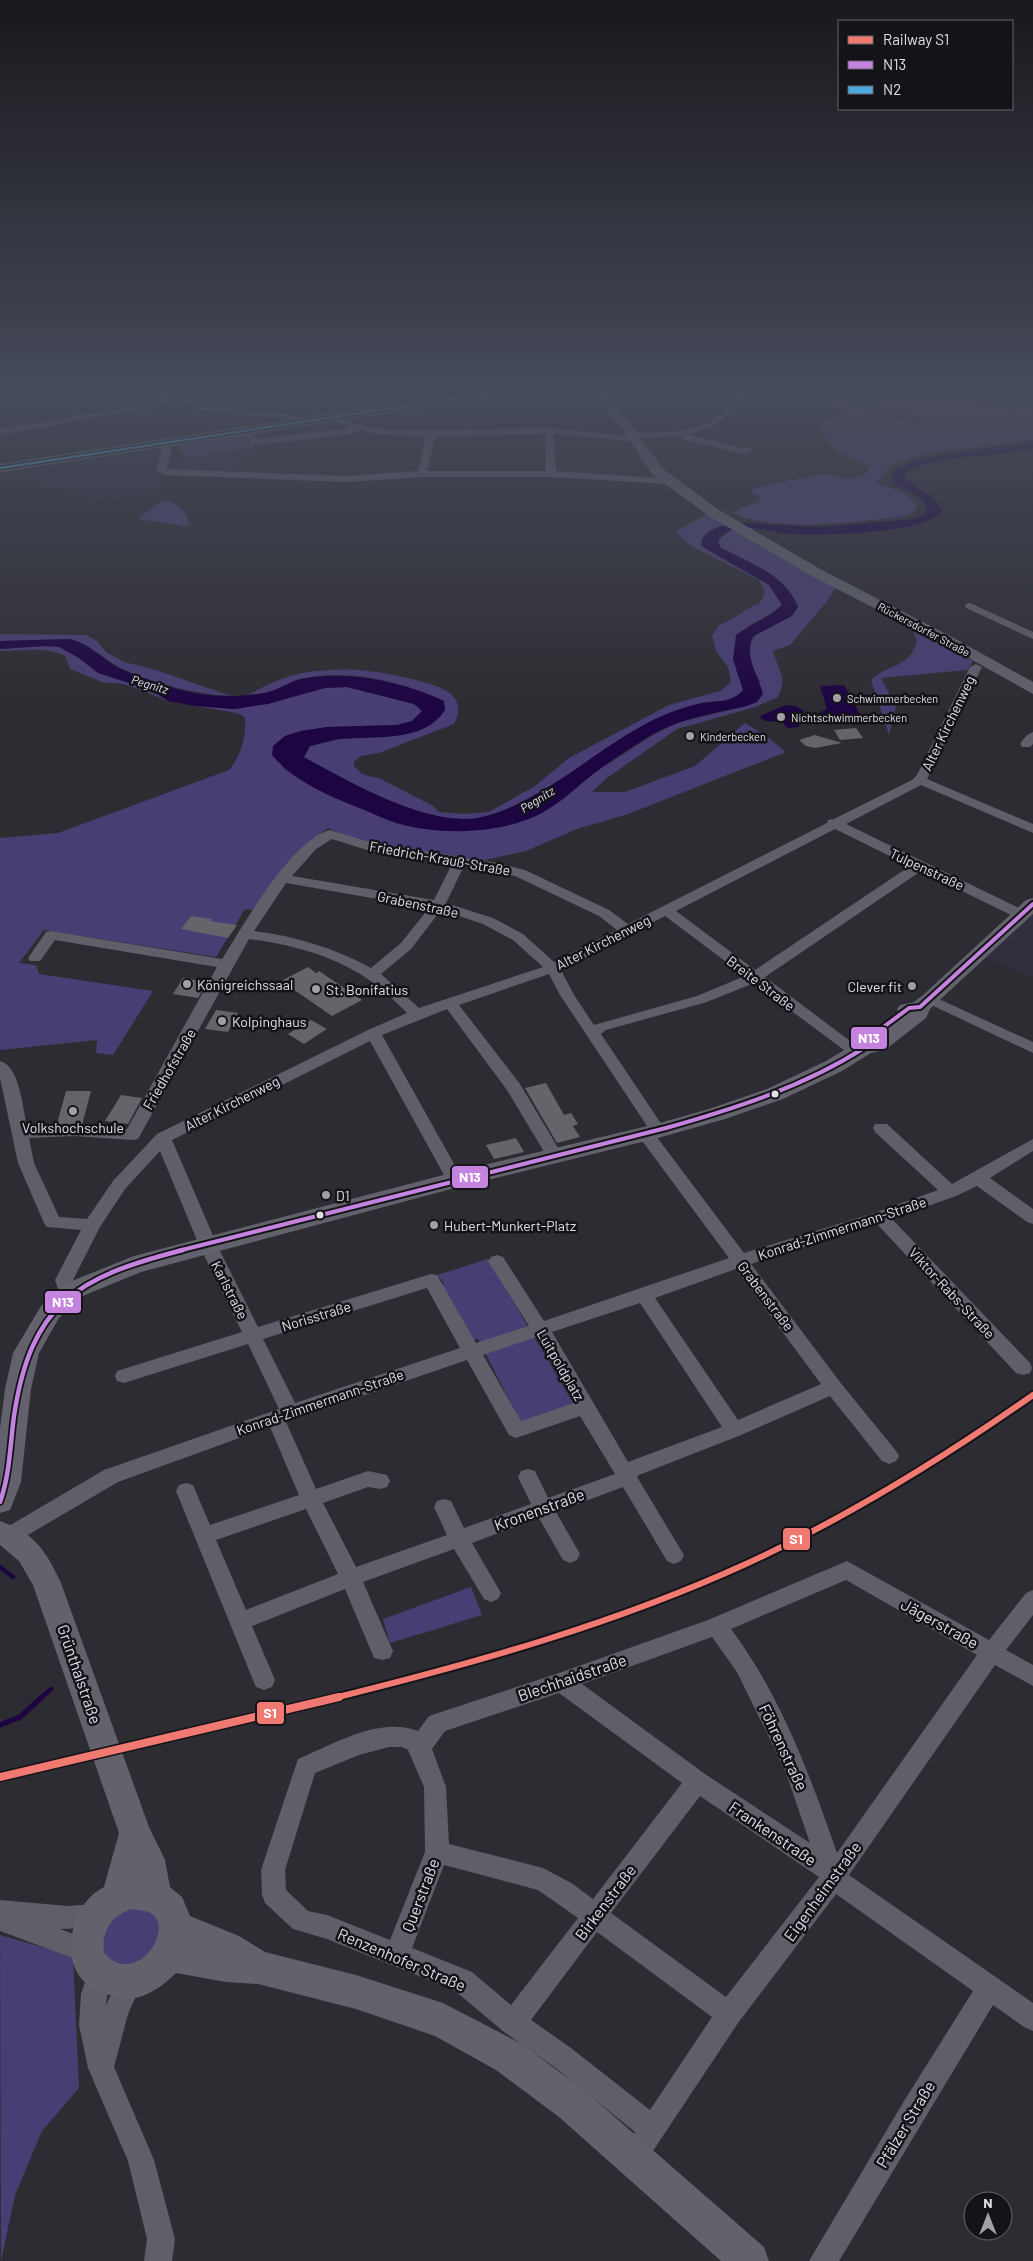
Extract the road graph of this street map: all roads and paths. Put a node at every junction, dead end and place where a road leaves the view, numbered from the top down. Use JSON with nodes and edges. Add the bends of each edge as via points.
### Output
{"nodes":[{"id":1,"x":694,"y":499,"type":"edge"},
{"id":2,"x":970,"y":606,"type":"dead end"},
{"id":3,"x":1033,"y":636,"type":"edge"},
{"id":4,"x":976,"y":667,"type":"dead end"},
{"id":5,"x":1032,"y":687,"type":"edge"},
{"id":6,"x":919,"y":780,"type":"junction"},
{"id":7,"x":833,"y":823,"type":"junction"},
{"id":8,"x":1033,"y":829,"type":"edge"},
{"id":9,"x":330,"y":834,"type":"joint"},
{"id":10,"x":460,"y":861,"type":"junction"},
{"id":11,"x":919,"y":866,"type":"junction"},
{"id":12,"x":282,"y":878,"type":"junction"},
{"id":13,"x":438,"y":906,"type":"junction"},
{"id":14,"x":1028,"y":909,"type":"edge"},
{"id":15,"x":667,"y":911,"type":"junction"},
{"id":16,"x":627,"y":930,"type":"junction"},
{"id":17,"x":244,"y":934,"type":"junction"},
{"id":18,"x":35,"y":958,"type":"dead end"},
{"id":19,"x":226,"y":964,"type":"junction"},
{"id":20,"x":553,"y":968,"type":"junction"},
{"id":21,"x":372,"y":974,"type":"junction"},
{"id":22,"x":754,"y":978,"type":"junction"},
{"id":23,"x":925,"y":1003,"type":"junction"},
{"id":24,"x":451,"y":1004,"type":"junction"},
{"id":25,"x":417,"y":1014,"type":"junction"},
{"id":26,"x":373,"y":1032,"type":"junction"},
{"id":27,"x":593,"y":1033,"type":"junction"},
{"id":28,"x":1033,"y":1048,"type":"edge"},
{"id":29,"x":861,"y":1050,"type":"junction"},
{"id":30,"x":0,"y":1066,"type":"edge"},
{"id":31,"x":136,"y":1128,"type":"junction"},
{"id":32,"x":881,"y":1128,"type":"dead end"},
{"id":33,"x":19,"y":1133,"type":"junction"},
{"id":34,"x":652,"y":1133,"type":"junction"},
{"id":35,"x":163,"y":1138,"type":"junction"},
{"id":36,"x":1033,"y":1144,"type":"edge"},
{"id":37,"x":555,"y":1156,"type":"junction"},
{"id":38,"x":978,"y":1178,"type":"junction"},
{"id":39,"x":455,"y":1180,"type":"junction"},
{"id":40,"x":950,"y":1192,"type":"junction"},
{"id":41,"x":880,"y":1218,"type":"junction"},
{"id":42,"x":1033,"y":1218,"type":"edge"},
{"id":43,"x":92,"y":1225,"type":"junction"},
{"id":44,"x":208,"y":1245,"type":"junction"},
{"id":45,"x":498,"y":1261,"type":"dead end"},
{"id":46,"x":740,"y":1261,"type":"junction"},
{"id":47,"x":644,"y":1295,"type":"junction"},
{"id":48,"x":68,"y":1296,"type":"junction"},
{"id":49,"x":540,"y":1329,"type":"junction"},
{"id":50,"x":253,"y":1335,"type":"junction"},
{"id":51,"x":471,"y":1351,"type":"junction"},
{"id":52,"x":1023,"y":1368,"type":"dead end"},
{"id":53,"x":124,"y":1376,"type":"dead end"},
{"id":54,"x":833,"y":1386,"type":"junction"},
{"id":55,"x":586,"y":1407,"type":"junction"},
{"id":56,"x":282,"y":1415,"type":"junction"},
{"id":57,"x":734,"y":1430,"type":"junction"},
{"id":58,"x":890,"y":1456,"type":"dead end"},
{"id":59,"x":528,"y":1477,"type":"dead end"},
{"id":60,"x":626,"y":1478,"type":"junction"},
{"id":61,"x":380,"y":1481,"type":"dead end"},
{"id":62,"x":186,"y":1491,"type":"dead end"},
{"id":63,"x":311,"y":1499,"type":"junction"},
{"id":64,"x":0,"y":1502,"type":"edge"},
{"id":65,"x":444,"y":1507,"type":"dead end"},
{"id":66,"x":543,"y":1507,"type":"junction"},
{"id":67,"x":4,"y":1535,"type":"edge"},
{"id":68,"x":205,"y":1535,"type":"junction"},
{"id":69,"x":459,"y":1539,"type":"junction"},
{"id":70,"x":570,"y":1554,"type":"dead end"},
{"id":71,"x":674,"y":1555,"type":"dead end"},
{"id":72,"x":847,"y":1570,"type":"joint"},
{"id":73,"x":351,"y":1578,"type":"junction"},
{"id":74,"x":491,"y":1593,"type":"dead end"},
{"id":75,"x":1033,"y":1599,"type":"edge"},
{"id":76,"x":239,"y":1622,"type":"junction"},
{"id":77,"x":716,"y":1626,"type":"junction"},
{"id":78,"x":382,"y":1651,"type":"dead end"},
{"id":79,"x":992,"y":1652,"type":"junction"},
{"id":80,"x":1033,"y":1676,"type":"edge"},
{"id":81,"x":264,"y":1680,"type":"dead end"},
{"id":82,"x":562,"y":1682,"type":"junction"},
{"id":83,"x":420,"y":1747,"type":"junction"},
{"id":84,"x":306,"y":1766,"type":"joint"},
{"id":85,"x":697,"y":1781,"type":"junction"},
{"id":86,"x":135,"y":1833,"type":"junction"},
{"id":87,"x":437,"y":1852,"type":"junction"},
{"id":88,"x":833,"y":1878,"type":"junction"},
{"id":89,"x":155,"y":1896,"type":"junction"},
{"id":90,"x":106,"y":1906,"type":"junction"},
{"id":91,"x":0,"y":1912,"type":"edge"},
{"id":92,"x":595,"y":1916,"type":"junction"},
{"id":93,"x":0,"y":1919,"type":"edge"},
{"id":94,"x":173,"y":1942,"type":"junction"},
{"id":95,"x":397,"y":1954,"type":"junction"},
{"id":96,"x":106,"y":1969,"type":"junction"},
{"id":97,"x":989,"y":1988,"type":"junction"},
{"id":98,"x":729,"y":2014,"type":"junction"},
{"id":99,"x":1033,"y":2018,"type":"edge"},
{"id":100,"x":513,"y":2024,"type":"junction"},
{"id":101,"x":643,"y":2143,"type":"junction"},
{"id":102,"x":158,"y":2261,"type":"edge"},
{"id":103,"x":750,"y":2261,"type":"edge"},
{"id":104,"x":823,"y":2261,"type":"edge"}],
"edges":[{"from":1,"to":5,"type":"main road","name":"Rückersdorfer Straße","via":[[815,572]]},
{"from":2,"to":3,"type":"street"},
{"from":4,"to":6,"type":"street","name":"Alter Kirchenweg"},
{"from":6,"to":7,"type":"street","name":"Alter Kirchenweg"},
{"from":6,"to":8,"type":"street"},
{"from":7,"to":11,"type":"street","name":"Tulpenstraße"},
{"from":7,"to":15,"type":"street","name":"Alter Kirchenweg"},
{"from":9,"to":10,"type":"street","name":"Friedrich-Krauß-Straße","via":[[368,846]]},
{"from":9,"to":12,"type":"street","name":"Friedhofstraße","via":[[311,846]]},
{"from":10,"to":13,"type":"street"},
{"from":10,"to":16,"type":"street","name":"Friedrich-Krauß-Straße","via":[[520,873],[604,913]]},
{"from":11,"to":14,"type":"street","name":"Tulpenstraße"},
{"from":11,"to":22,"type":"street"},
{"from":12,"to":13,"type":"street","name":"Grabenstraße"},
{"from":12,"to":17,"type":"street","name":"Friedhofstraße"},
{"from":13,"to":20,"type":"street","name":"Grabenstraße","via":[[488,921],[518,936]]},
{"from":13,"to":21,"type":"street","via":[[406,946]]},
{"from":14,"to":23,"type":"main road"},
{"from":15,"to":16,"type":"street","name":"Alter Kirchenweg"},
{"from":15,"to":22,"type":"street","name":"Breite Straße"},
{"from":16,"to":20,"type":"street","name":"Alter Kirchenweg"},
{"from":17,"to":19,"type":"street","name":"Friedhofstraße"},
{"from":17,"to":21,"type":"street","via":[[306,944]]},
{"from":18,"to":19,"type":"street","via":[[51,936]]},
{"from":19,"to":31,"type":"street","name":"Friedhofstraße"},
{"from":20,"to":24,"type":"street","name":"Alter Kirchenweg"},
{"from":20,"to":27,"type":"street","name":"Grabenstraße"},
{"from":21,"to":25,"type":"street"},
{"from":22,"to":27,"type":"street","via":[[720,993]]},
{"from":22,"to":29,"type":"street","name":"Breite Straße"},
{"from":23,"to":28,"type":"street"},
{"from":23,"to":29,"type":"main road","via":[[919,1014],[877,1045]]},
{"from":24,"to":25,"type":"street","name":"Alter Kirchenweg"},
{"from":24,"to":37,"type":"street","via":[[514,1088]]},
{"from":25,"to":26,"type":"street","name":"Alter Kirchenweg"},
{"from":26,"to":35,"type":"street","name":"Alter Kirchenweg"},
{"from":26,"to":39,"type":"street"},
{"from":27,"to":34,"type":"street","name":"Grabenstraße"},
{"from":29,"to":34,"type":"main road","via":[[775,1094]]},
{"from":30,"to":33,"type":"street","via":[[7,1074]]},
{"from":31,"to":33,"type":"street","via":[[132,1135],[74,1131]]},
{"from":31,"to":35,"type":"street"},
{"from":32,"to":40,"type":"street"},
{"from":33,"to":43,"type":"street","via":[[26,1164],[53,1223]]},
{"from":34,"to":37,"type":"main road"},
{"from":34,"to":46,"type":"street","name":"Grabenstraße"},
{"from":35,"to":43,"type":"street","via":[[119,1185]]},
{"from":35,"to":44,"type":"street","name":"Karlstraße"},
{"from":36,"to":38,"type":"street","name":"Konrad-Zimmermann-Straße"},
{"from":37,"to":39,"type":"main road"},
{"from":38,"to":40,"type":"street","name":"Konrad-Zimmermann-Straße"},
{"from":38,"to":42,"type":"street"},
{"from":39,"to":44,"type":"main road"},
{"from":40,"to":41,"type":"street","name":"Konrad-Zimmermann-Straße"},
{"from":41,"to":46,"type":"street","name":"Konrad-Zimmermann-Straße"},
{"from":41,"to":52,"type":"street","name":"Viktor-Rabs-Straße"},
{"from":43,"to":48,"type":"street","via":[[64,1280]]},
{"from":44,"to":48,"type":"main road","via":[[134,1265],[94,1280]]},
{"from":44,"to":50,"type":"street","name":"Karlstraße"},
{"from":45,"to":49,"type":"street","name":"Luitpoldplatz"},
{"from":46,"to":47,"type":"street","name":"Konrad-Zimmermann-Straße"},
{"from":46,"to":54,"type":"street","name":"Grabenstraße"},
{"from":47,"to":49,"type":"street","name":"Konrad-Zimmermann-Straße"},
{"from":47,"to":57,"type":"street"},
{"from":48,"to":64,"type":"main road","via":[[50,1312],[26,1353],[18,1389],[7,1482]]},
{"from":49,"to":51,"type":"street","name":"Konrad-Zimmermann-Straße"},
{"from":49,"to":55,"type":"street","name":"Luitpoldplatz"},
{"from":50,"to":51,"type":"street","name":"Norisstraße","via":[[430,1280]]},
{"from":50,"to":53,"type":"street","name":"Norisstraße"},
{"from":50,"to":56,"type":"street","name":"Karlstraße"},
{"from":51,"to":55,"type":"street","name":"Luitpoldplatz","via":[[516,1430]]},
{"from":51,"to":56,"type":"street","name":"Konrad-Zimmermann-Straße"},
{"from":54,"to":57,"type":"street","name":"Kronenstraße"},
{"from":54,"to":58,"type":"street","name":"Grabenstraße"},
{"from":55,"to":60,"type":"street"},
{"from":56,"to":63,"type":"street","name":"Karlstraße"},
{"from":56,"to":67,"type":"street","name":"Konrad-Zimmermann-Straße","via":[[111,1476]]},
{"from":57,"to":60,"type":"street","name":"Kronenstraße","via":[[632,1469]]},
{"from":59,"to":66,"type":"street"},
{"from":60,"to":66,"type":"street","name":"Kronenstraße"},
{"from":60,"to":71,"type":"street"},
{"from":61,"to":63,"type":"street","via":[[368,1479]]},
{"from":62,"to":68,"type":"street"},
{"from":63,"to":68,"type":"street"},
{"from":63,"to":73,"type":"street","name":"Karlstraße"},
{"from":65,"to":69,"type":"street"},
{"from":66,"to":69,"type":"street","name":"Kronenstraße"},
{"from":66,"to":70,"type":"street"},
{"from":67,"to":86,"type":"main road","name":"Grünthalstraße","via":[[28,1548],[47,1582]]},
{"from":68,"to":76,"type":"street"},
{"from":69,"to":73,"type":"street","name":"Kronenstraße"},
{"from":69,"to":74,"type":"street"},
{"from":72,"to":77,"type":"street","name":"Blechhaidstraße"},
{"from":72,"to":79,"type":"street","name":"Jägerstraße"},
{"from":73,"to":76,"type":"street","name":"Kronenstraße"},
{"from":73,"to":78,"type":"street","name":"Karlstraße"},
{"from":75,"to":79,"type":"street","name":"Eigenheimstraße"},
{"from":76,"to":81,"type":"street"},
{"from":77,"to":82,"type":"street","name":"Blechhaidstraße"},
{"from":77,"to":88,"type":"street","name":"Föhrenstraße","via":[[744,1665],[796,1768]]},
{"from":79,"to":80,"type":"street","name":"Jägerstraße"},
{"from":79,"to":88,"type":"street","name":"Eigenheimstraße"},
{"from":82,"to":83,"type":"street","name":"Blechhaidstraße","via":[[437,1723]]},
{"from":82,"to":85,"type":"street","name":"Frankenstraße"},
{"from":83,"to":84,"type":"street","via":[[412,1739],[396,1736],[370,1741]]},
{"from":83,"to":87,"type":"street","name":"Querstraße","via":[[435,1787]]},
{"from":84,"to":95,"type":"street","name":"Renzenhofer Straße","via":[[273,1870],[274,1895],[302,1921],[327,1927]]},
{"from":85,"to":88,"type":"street","name":"Frankenstraße","via":[[828,1869]]},
{"from":85,"to":92,"type":"street","name":"Birkenstraße"},
{"from":86,"to":89,"type":"main road","name":"Grünthalstraße","via":[[149,1860]]},
{"from":86,"to":90,"type":"main road"},
{"from":87,"to":92,"type":"street","via":[[543,1880]]},
{"from":87,"to":95,"type":"street","name":"Querstraße"},
{"from":88,"to":97,"type":"street","name":"Frankenstraße"},
{"from":88,"to":98,"type":"street","name":"Eigenheimstraße"},
{"from":89,"to":90,"type":"main road","via":[[140,1893]]},
{"from":89,"to":94,"type":"main road","via":[[170,1909]]},
{"from":90,"to":91,"type":"street","via":[[68,1918]]},
{"from":90,"to":96,"type":"main road","via":[[86,1938]]},
{"from":92,"to":98,"type":"street"},
{"from":92,"to":100,"type":"street","name":"Birkenstraße"},
{"from":93,"to":96,"type":"street"},
{"from":94,"to":96,"type":"main road","via":[[153,1972]]},
{"from":94,"to":101,"type":"main road","name":"Renzenhofer Straße","via":[[226,1965],[258,1967],[356,1992],[443,2021],[509,2057],[572,2104]]},
{"from":95,"to":100,"type":"street","name":"Renzenhofer Straße","via":[[463,1981]]},
{"from":96,"to":102,"type":"street","via":[[116,2011],[101,2068],[141,2160],[160,2239]]},
{"from":97,"to":99,"type":"street","name":"Frankenstraße"},
{"from":97,"to":104,"type":"street","name":"Pfälzer Straße"},
{"from":98,"to":101,"type":"street","name":"Eigenheimstraße"},
{"from":100,"to":101,"type":"street","name":"Renzenhofer Straße","via":[[562,2057]]},
{"from":101,"to":103,"type":"main road","name":"Renzenhofer Straße"}]}
